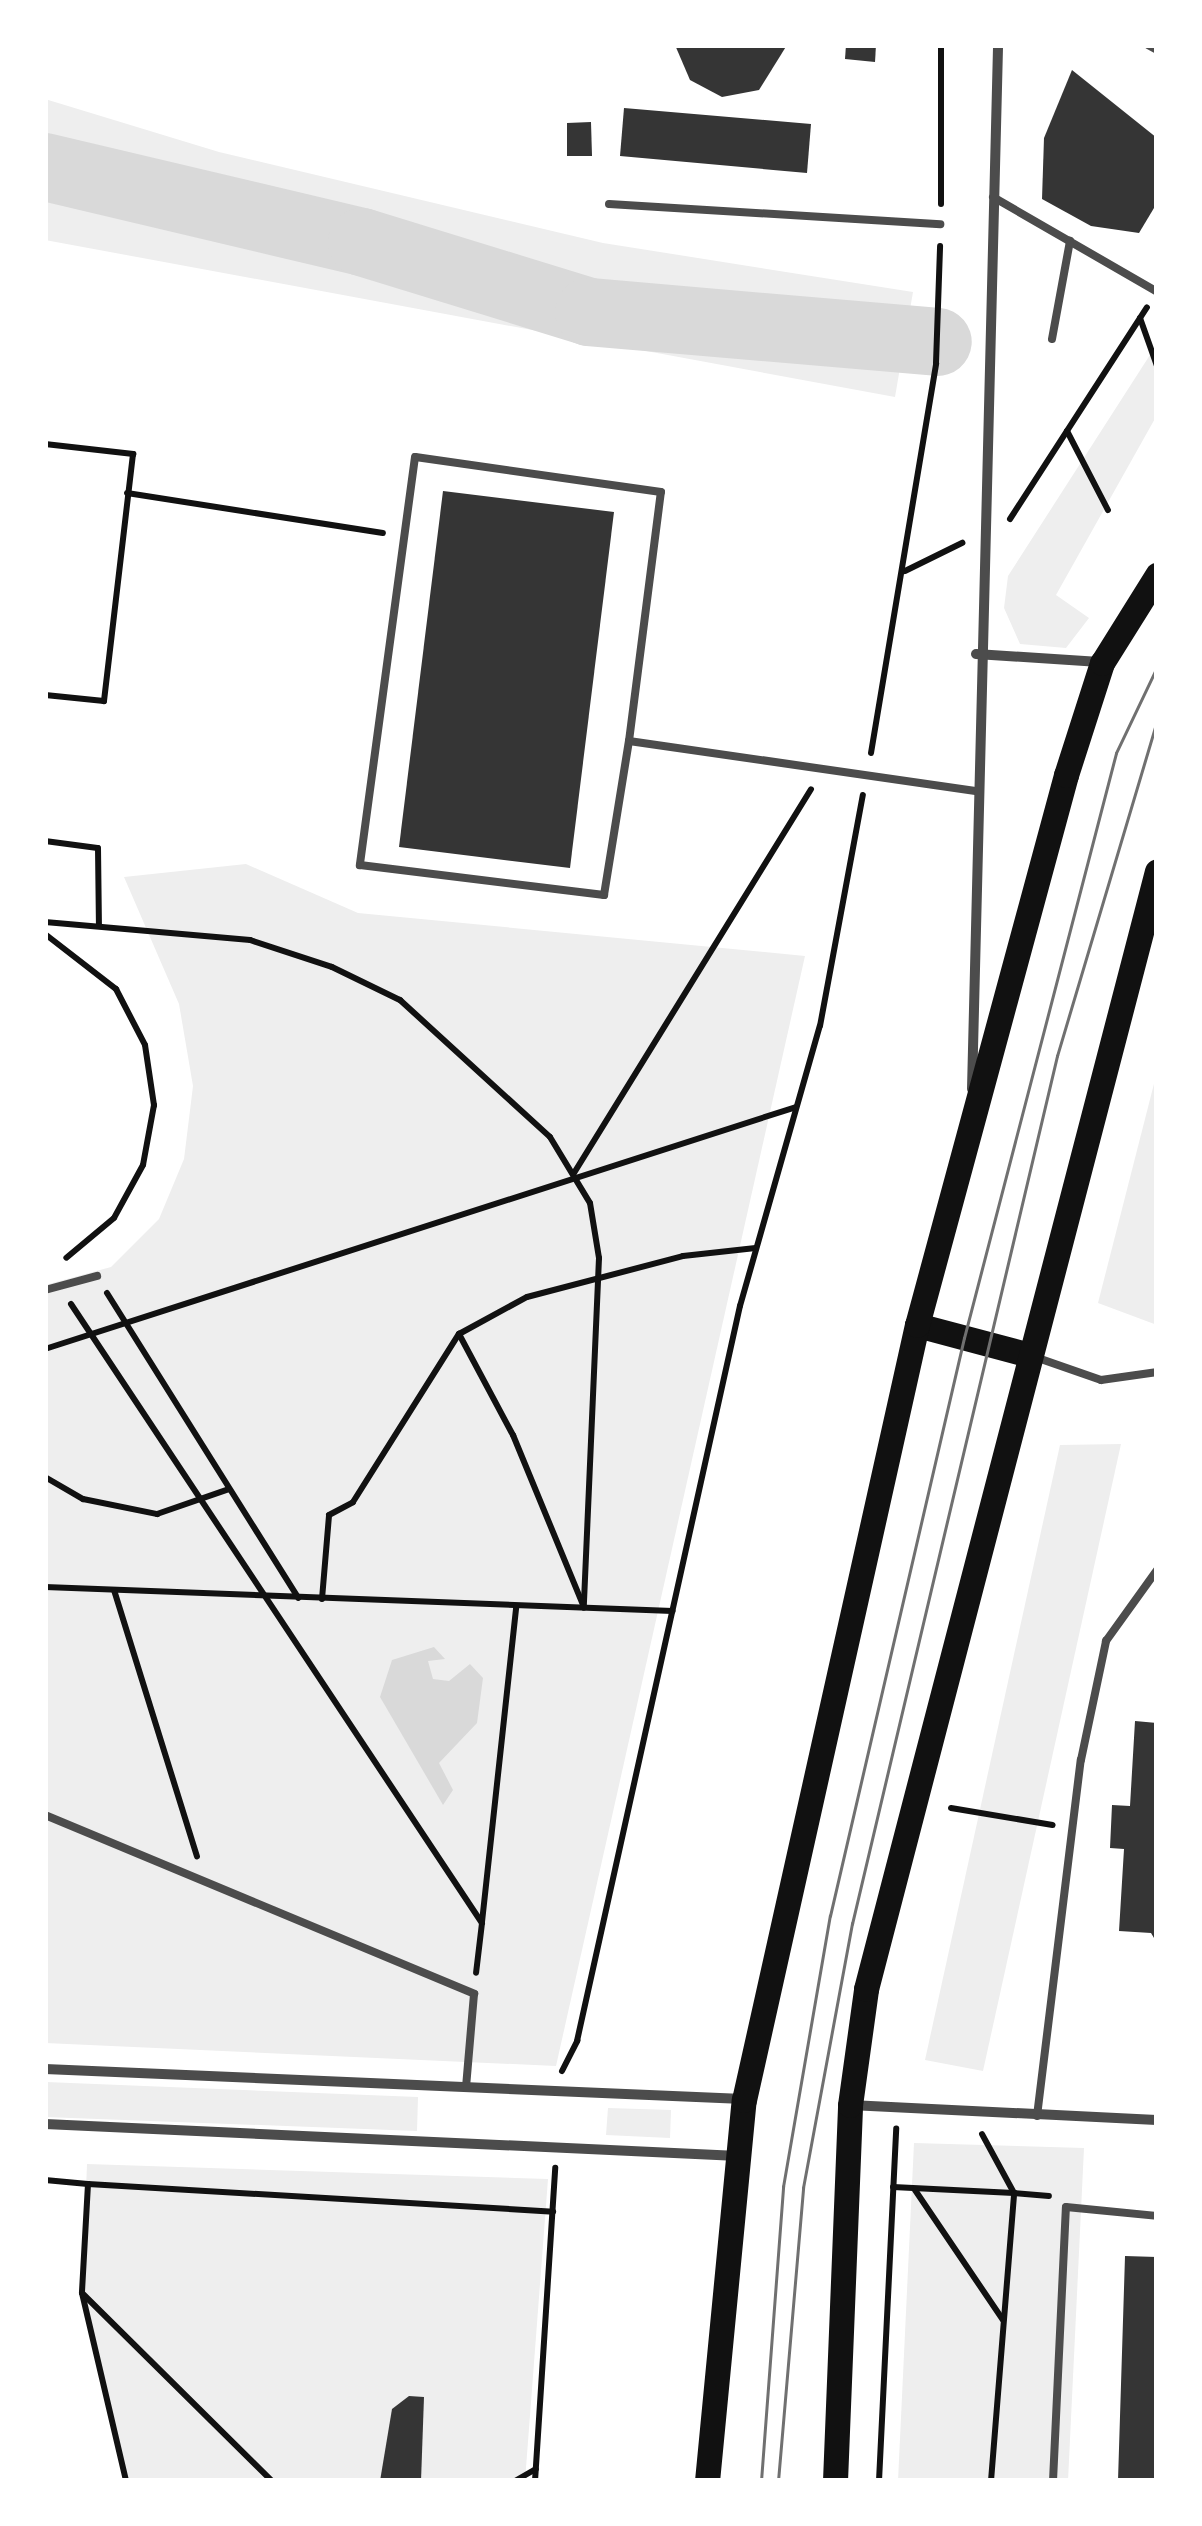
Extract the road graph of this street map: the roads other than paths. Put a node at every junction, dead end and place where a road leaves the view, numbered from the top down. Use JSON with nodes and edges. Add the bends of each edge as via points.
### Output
{"nodes":[{"id":1,"x":998,"y":45,"type":"edge"},
{"id":2,"x":1148,"y":45,"type":"edge"},
{"id":3,"x":1157,"y":50,"type":"edge"},
{"id":4,"x":993,"y":197,"type":"junction"},
{"id":5,"x":609,"y":204,"type":"dead end"},
{"id":6,"x":940,"y":224,"type":"road end"},
{"id":7,"x":1070,"y":241,"type":"junction"},
{"id":8,"x":1156,"y":291,"type":"edge"},
{"id":9,"x":1052,"y":339,"type":"dead end"},
{"id":10,"x":1157,"y":576,"type":"edge"},
{"id":11,"x":976,"y":654,"type":"junction"},
{"id":12,"x":1102,"y":662,"type":"junction"},
{"id":13,"x":629,"y":741,"type":"junction"},
{"id":14,"x":975,"y":791,"type":"junction"},
{"id":15,"x":1157,"y":871,"type":"edge"},
{"id":16,"x":1148,"y":934,"type":"edge"},
{"id":17,"x":972,"y":1107,"type":"junction"},
{"id":18,"x":97,"y":1276,"type":"road end"},
{"id":19,"x":45,"y":1290,"type":"edge"},
{"id":20,"x":917,"y":1326,"type":"junction"},
{"id":21,"x":1026,"y":1354,"type":"junction"},
{"id":22,"x":1157,"y":1372,"type":"edge"},
{"id":23,"x":1157,"y":1570,"type":"edge"},
{"id":24,"x":45,"y":1815,"type":"edge"},
{"id":25,"x":45,"y":2069,"type":"edge"},
{"id":26,"x":466,"y":2088,"type":"junction"},
{"id":27,"x":744,"y":2100,"type":"junction"},
{"id":28,"x":850,"y":2105,"type":"junction"},
{"id":29,"x":1037,"y":2116,"type":"junction"},
{"id":30,"x":1157,"y":2120,"type":"edge"},
{"id":31,"x":45,"y":2124,"type":"edge"},
{"id":32,"x":738,"y":2156,"type":"junction"},
{"id":33,"x":1157,"y":2216,"type":"edge"},
{"id":34,"x":707,"y":2481,"type":"edge"},
{"id":35,"x":834,"y":2481,"type":"edge"},
{"id":36,"x":1052,"y":2481,"type":"edge"}],
"edges":[{"from":1,"to":4,"type":"street"},
{"from":2,"to":3,"type":"lane"},
{"from":4,"to":7,"type":"lane"},
{"from":4,"to":11,"type":"street"},
{"from":5,"to":6,"type":"lane"},
{"from":7,"to":8,"type":"lane"},
{"from":7,"to":9,"type":"lane"},
{"from":10,"to":12,"type":"main road"},
{"from":11,"to":12,"type":"street"},
{"from":11,"to":14,"type":"street"},
{"from":12,"to":17,"type":"main road"},
{"from":13,"to":13,"type":"lane","via":[[604,895],[360,865],[415,458],[661,492]]},
{"from":13,"to":14,"type":"lane"},
{"from":14,"to":17,"type":"street"},
{"from":15,"to":16,"type":"main road"},
{"from":16,"to":21,"type":"main road"},
{"from":17,"to":20,"type":"main road"},
{"from":18,"to":19,"type":"lane"},
{"from":20,"to":21,"type":"main road"},
{"from":20,"to":27,"type":"main road"},
{"from":21,"to":22,"type":"lane","via":[[1101,1380]]},
{"from":21,"to":28,"type":"main road","via":[[866,1989]]},
{"from":23,"to":29,"type":"lane","via":[[1106,1641]]},
{"from":24,"to":26,"type":"lane","via":[[474,1994]]},
{"from":25,"to":26,"type":"street"},
{"from":26,"to":27,"type":"street"},
{"from":27,"to":32,"type":"main road"},
{"from":28,"to":29,"type":"street"},
{"from":28,"to":35,"type":"main road"},
{"from":29,"to":30,"type":"street"},
{"from":31,"to":32,"type":"street"},
{"from":32,"to":34,"type":"main road"},
{"from":33,"to":36,"type":"lane","via":[[1066,2207]]}]}
